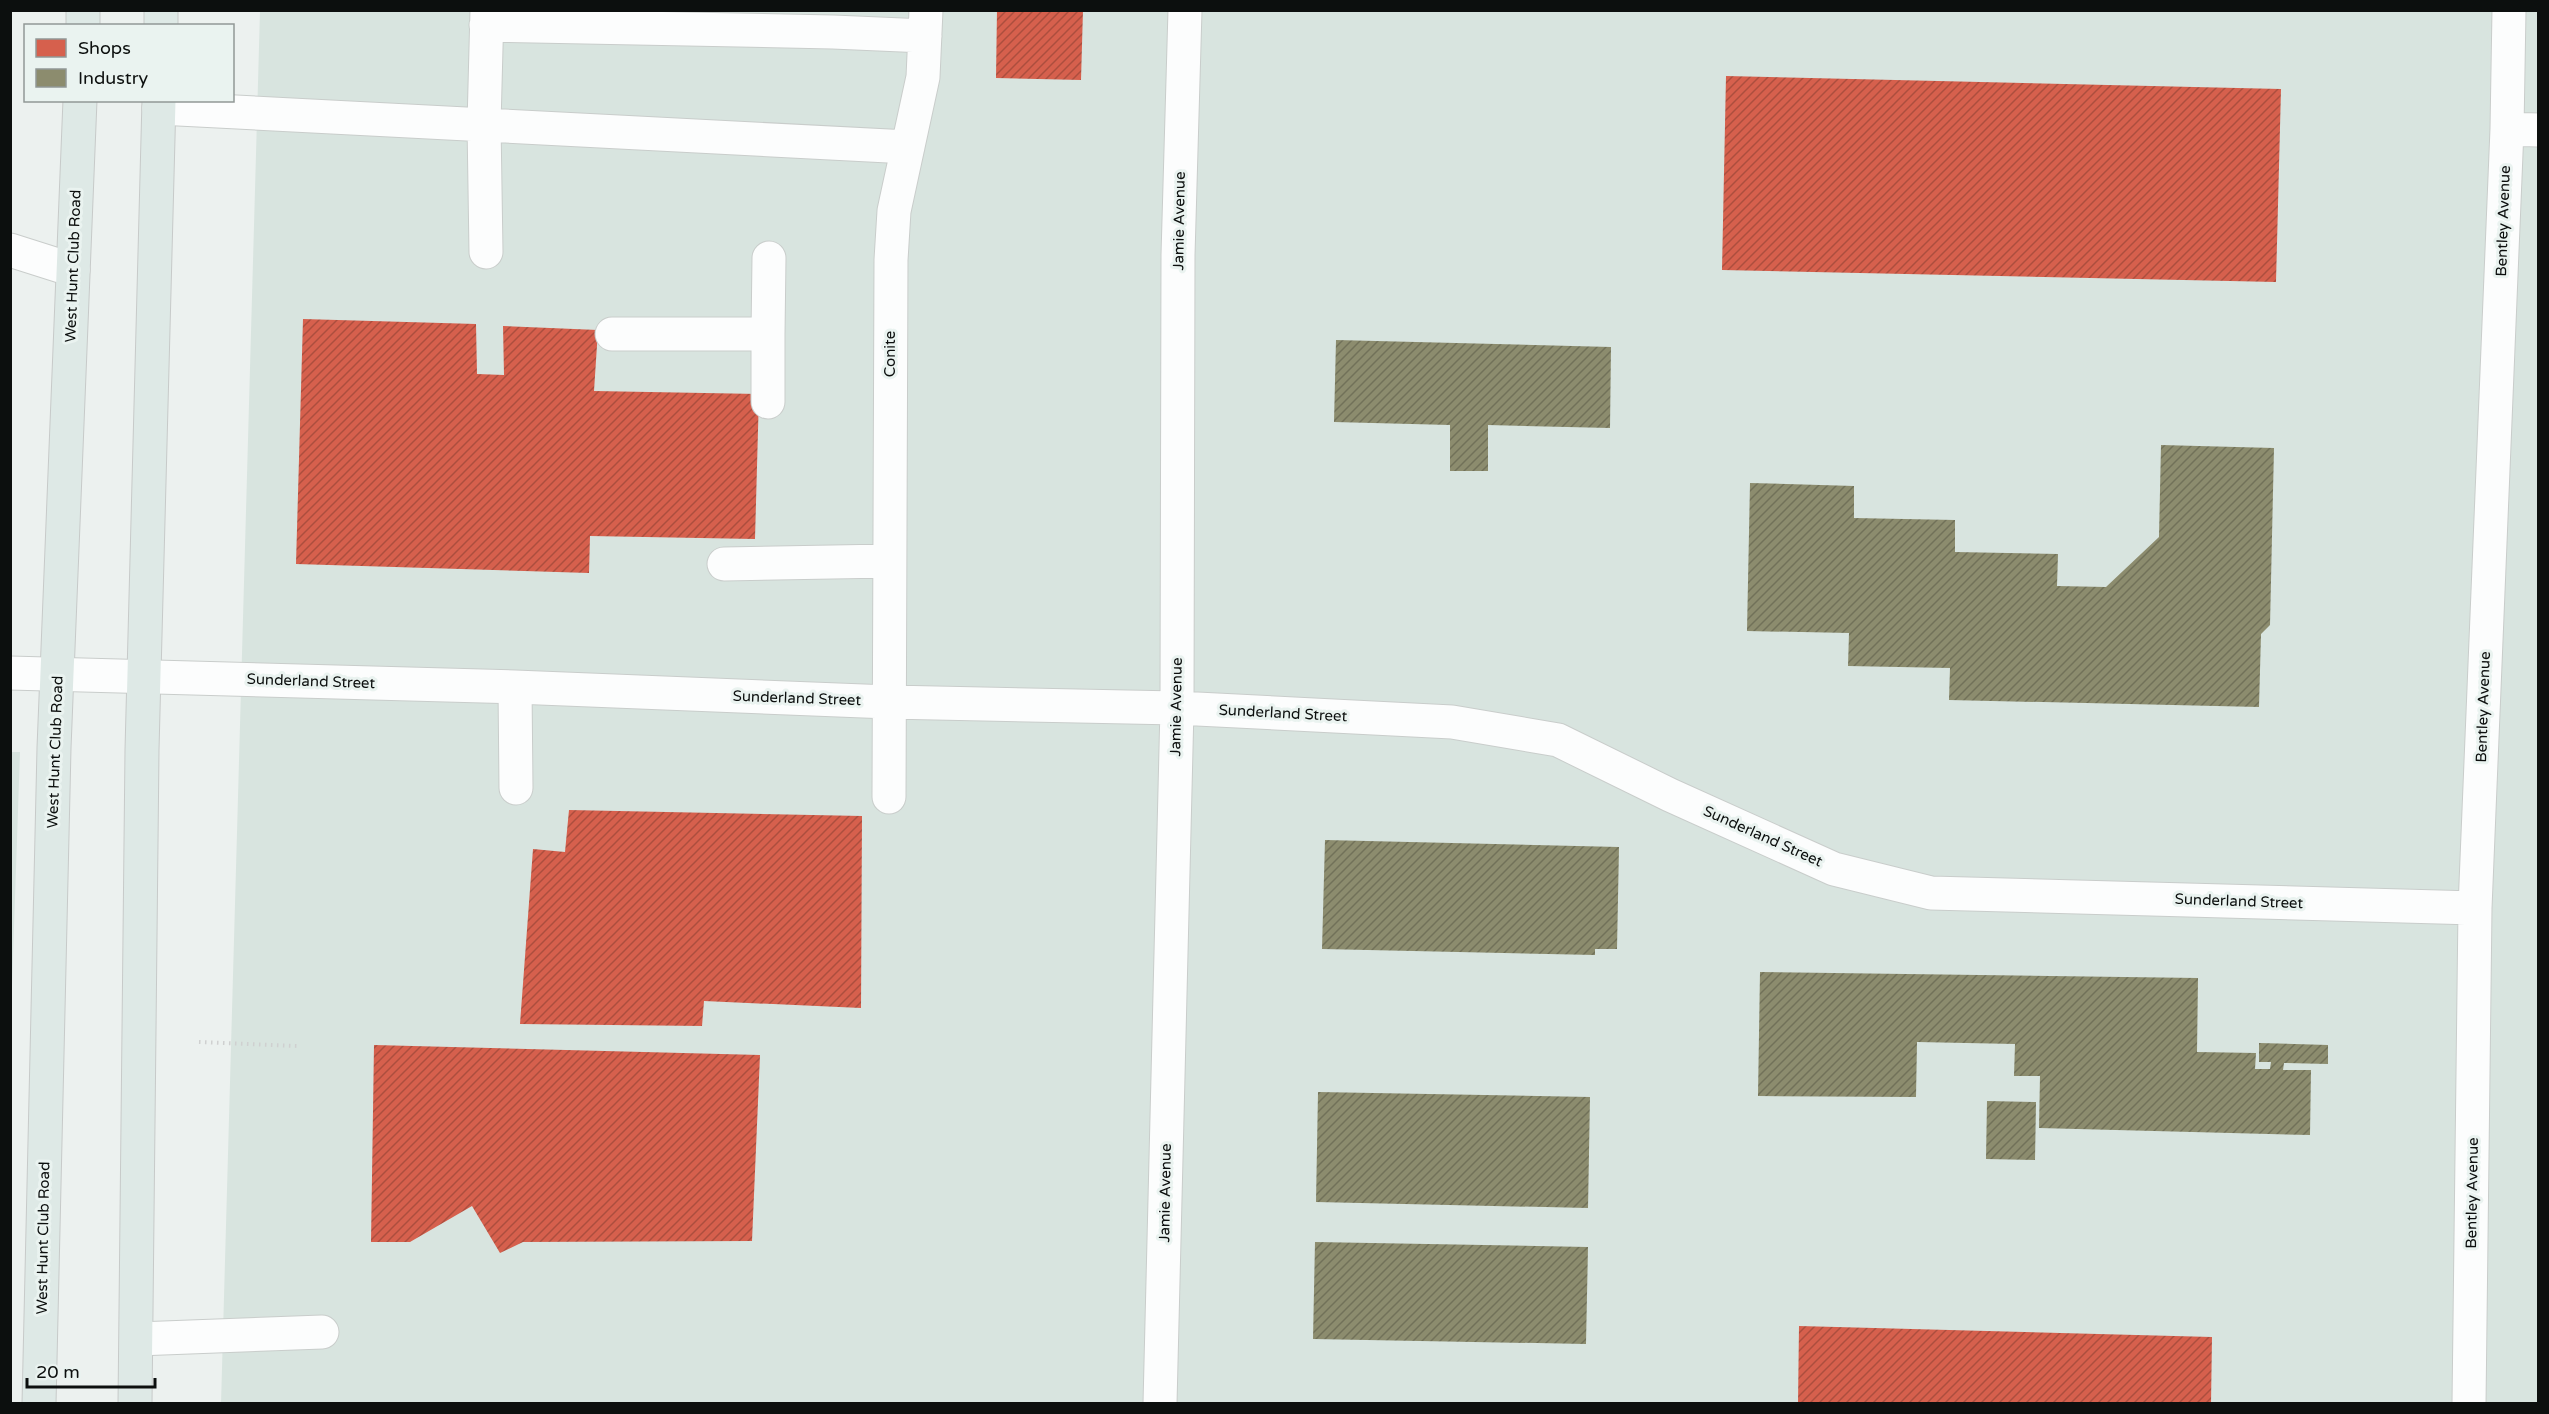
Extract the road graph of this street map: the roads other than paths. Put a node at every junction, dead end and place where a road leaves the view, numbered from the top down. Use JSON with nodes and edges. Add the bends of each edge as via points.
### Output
{"nodes":[{"id":1,"x":1185,"y":10,"type":"edge"},
{"id":2,"x":2510,"y":10,"type":"edge"},
{"id":3,"x":486,"y":18,"type":"edge"},
{"id":4,"x":834,"y":21,"type":"edge"},
{"id":5,"x":925,"y":23,"type":"edge"},
{"id":6,"x":80,"y":102,"type":"edge"},
{"id":7,"x":159,"y":104,"type":"edge"},
{"id":8,"x":484,"y":124,"type":"junction"},
{"id":9,"x":2523,"y":130,"type":"edge"},
{"id":10,"x":908,"y":147,"type":"junction"},
{"id":11,"x":10,"y":249,"type":"edge"},
{"id":12,"x":486,"y":252,"type":"dead end"},
{"id":13,"x":769,"y":258,"type":"dead end"},
{"id":14,"x":73,"y":270,"type":"junction"},
{"id":15,"x":612,"y":334,"type":"dead end"},
{"id":16,"x":768,"y":334,"type":"junction"},
{"id":17,"x":768,"y":402,"type":"dead end"},
{"id":18,"x":889,"y":561,"type":"junction"},
{"id":19,"x":724,"y":564,"type":"dead end"},
{"id":20,"x":10,"y":673,"type":"edge"},
{"id":21,"x":57,"y":675,"type":"junction"},
{"id":22,"x":144,"y":677,"type":"junction"},
{"id":23,"x":515,"y":687,"type":"junction"},
{"id":24,"x":889,"y":702,"type":"junction"},
{"id":25,"x":1177,"y":708,"type":"junction"},
{"id":26,"x":516,"y":788,"type":"dead end"},
{"id":27,"x":889,"y":796,"type":"dead end"},
{"id":28,"x":2475,"y":908,"type":"junction"},
{"id":29,"x":322,"y":1332,"type":"dead end"},
{"id":30,"x":137,"y":1339,"type":"junction"},
{"id":31,"x":39,"y":1404,"type":"edge"},
{"id":32,"x":135,"y":1404,"type":"edge"},
{"id":33,"x":1160,"y":1404,"type":"edge"},
{"id":34,"x":2469,"y":1404,"type":"edge"}],
"edges":[{"from":1,"to":25,"type":"street","name":"Jamie Avenue","via":[[1178,265]]},
{"from":2,"to":9,"type":"street","name":"Bentley Avenue"},
{"from":3,"to":4,"type":"street"},
{"from":3,"to":8,"type":"street"},
{"from":4,"to":5,"type":"street"},
{"from":5,"to":10,"type":"street","name":"Conite","via":[[923,77]]},
{"from":6,"to":14,"type":"main road","name":"West Hunt Club Road"},
{"from":7,"to":8,"type":"street"},
{"from":7,"to":22,"type":"main road"},
{"from":8,"to":10,"type":"street"},
{"from":8,"to":12,"type":"street"},
{"from":9,"to":28,"type":"street","name":"Bentley Avenue"},
{"from":10,"to":18,"type":"street","name":"Conite","via":[[894,211],[891,260]]},
{"from":11,"to":14,"type":"street"},
{"from":13,"to":16,"type":"street"},
{"from":14,"to":21,"type":"main road","name":"West Hunt Club Road"},
{"from":15,"to":16,"type":"street"},
{"from":16,"to":17,"type":"street"},
{"from":18,"to":19,"type":"street"},
{"from":18,"to":24,"type":"street","name":"Conite"},
{"from":20,"to":21,"type":"street","name":"Sunderland Street"},
{"from":21,"to":22,"type":"street","name":"Sunderland Street"},
{"from":21,"to":31,"type":"main road","name":"West Hunt Club Road"},
{"from":22,"to":23,"type":"street","name":"Sunderland Street"},
{"from":22,"to":30,"type":"main road"},
{"from":23,"to":24,"type":"street","name":"Sunderland Street"},
{"from":23,"to":26,"type":"street"},
{"from":24,"to":25,"type":"street","name":"Sunderland Street"},
{"from":24,"to":27,"type":"street","name":"Conite"},
{"from":25,"to":28,"type":"street","name":"Sunderland Street","via":[[1452,722],[1558,740],[1834,869],[1931,893]]},
{"from":25,"to":33,"type":"street","name":"Jamie Avenue"},
{"from":28,"to":34,"type":"street","name":"Bentley Avenue"},
{"from":29,"to":30,"type":"street"},
{"from":30,"to":32,"type":"main road"}]}
